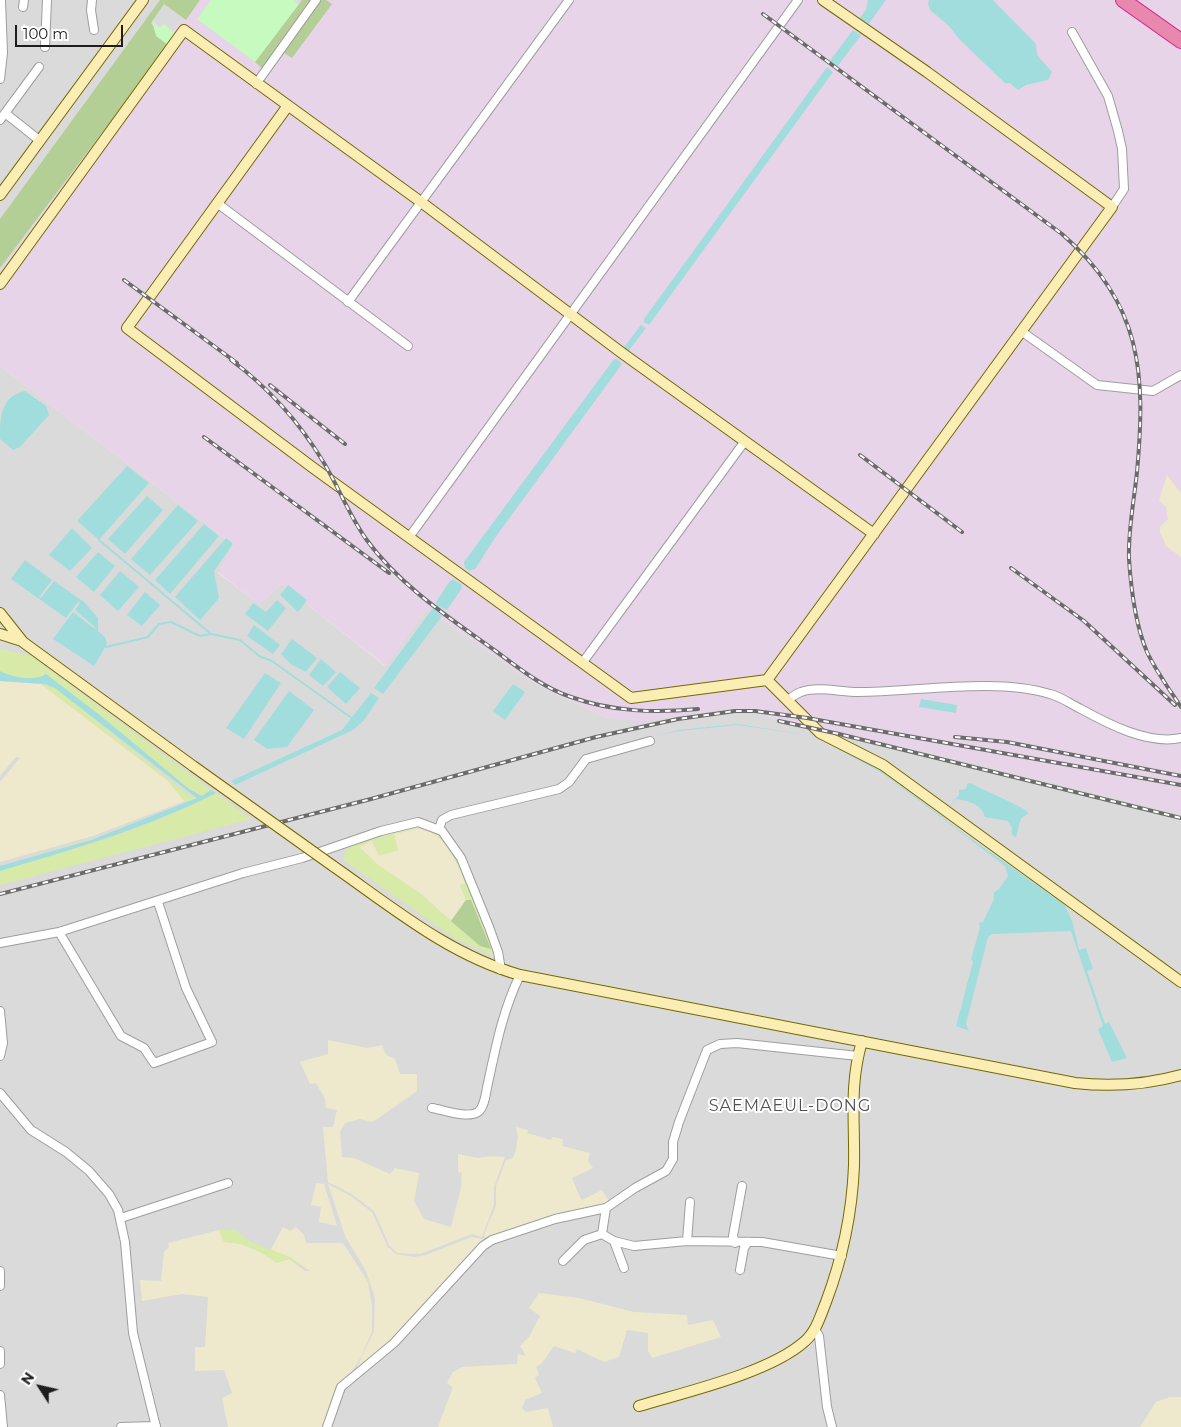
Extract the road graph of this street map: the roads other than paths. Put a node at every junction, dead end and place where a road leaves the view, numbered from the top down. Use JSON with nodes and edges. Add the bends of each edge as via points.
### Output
{"nodes":[{"id":1,"x":1,"y":0,"type":"edge"},
{"id":2,"x":47,"y":0,"type":"edge"},
{"id":3,"x":92,"y":0,"type":"edge"},
{"id":4,"x":143,"y":0,"type":"edge"},
{"id":5,"x":316,"y":0,"type":"edge"},
{"id":6,"x":569,"y":0,"type":"edge"},
{"id":7,"x":798,"y":0,"type":"edge"},
{"id":8,"x":823,"y":0,"type":"edge"},
{"id":9,"x":1123,"y":0,"type":"edge"},
{"id":10,"x":94,"y":30,"type":"dead end"},
{"id":11,"x":1072,"y":32,"type":"dead end"},
{"id":12,"x":1181,"y":41,"type":"edge"},
{"id":13,"x":45,"y":47,"type":"dead end"},
{"id":14,"x":38,"y":68,"type":"dead end"},
{"id":15,"x":0,"y":79,"type":"edge"},
{"id":16,"x":256,"y":84,"type":"junction"},
{"id":17,"x":287,"y":107,"type":"junction"},
{"id":18,"x":1,"y":118,"type":"edge"},
{"id":19,"x":39,"y":140,"type":"junction"},
{"id":20,"x":0,"y":195,"type":"edge"},
{"id":21,"x":421,"y":202,"type":"junction"},
{"id":22,"x":217,"y":203,"type":"junction"},
{"id":23,"x":1112,"y":207,"type":"junction"},
{"id":24,"x":0,"y":284,"type":"edge"},
{"id":25,"x":348,"y":302,"type":"junction"},
{"id":26,"x":569,"y":314,"type":"junction"},
{"id":27,"x":1021,"y":331,"type":"junction"},
{"id":28,"x":408,"y":346,"type":"dead end"},
{"id":29,"x":1181,"y":375,"type":"edge"},
{"id":30,"x":745,"y":441,"type":"junction"},
{"id":31,"x":874,"y":534,"type":"junction"},
{"id":32,"x":410,"y":536,"type":"junction"},
{"id":33,"x":0,"y":613,"type":"edge"},
{"id":34,"x":0,"y":634,"type":"edge"},
{"id":35,"x":23,"y":642,"type":"junction"},
{"id":36,"x":583,"y":662,"type":"junction"},
{"id":37,"x":767,"y":680,"type":"junction"},
{"id":38,"x":788,"y":700,"type":"junction"},
{"id":39,"x":1181,"y":738,"type":"edge"},
{"id":40,"x":650,"y":741,"type":"dead end"},
{"id":41,"x":439,"y":829,"type":"junction"},
{"id":42,"x":158,"y":902,"type":"junction"},
{"id":43,"x":59,"y":932,"type":"junction"},
{"id":44,"x":0,"y":943,"type":"edge"},
{"id":45,"x":501,"y":970,"type":"junction"},
{"id":46,"x":520,"y":975,"type":"junction"},
{"id":47,"x":1181,"y":982,"type":"edge"},
{"id":48,"x":0,"y":1011,"type":"edge"},
{"id":49,"x":862,"y":1041,"type":"junction"},
{"id":50,"x":0,"y":1056,"type":"edge"},
{"id":51,"x":858,"y":1056,"type":"junction"},
{"id":52,"x":1181,"y":1075,"type":"edge"},
{"id":53,"x":1,"y":1095,"type":"edge"},
{"id":54,"x":432,"y":1108,"type":"dead end"},
{"id":55,"x":228,"y":1183,"type":"dead end"},
{"id":56,"x":742,"y":1186,"type":"dead end"},
{"id":57,"x":690,"y":1202,"type":"dead end"},
{"id":58,"x":606,"y":1208,"type":"junction"},
{"id":59,"x":121,"y":1218,"type":"junction"},
{"id":60,"x":602,"y":1234,"type":"junction"},
{"id":61,"x":614,"y":1241,"type":"junction"},
{"id":62,"x":687,"y":1241,"type":"junction"},
{"id":63,"x":748,"y":1242,"type":"junction"},
{"id":64,"x":734,"y":1243,"type":"junction"},
{"id":65,"x":842,"y":1256,"type":"junction"},
{"id":66,"x":563,"y":1261,"type":"dead end"},
{"id":67,"x":624,"y":1268,"type":"dead end"},
{"id":68,"x":740,"y":1270,"type":"dead end"},
{"id":69,"x":0,"y":1271,"type":"edge"},
{"id":70,"x":0,"y":1286,"type":"edge"},
{"id":71,"x":815,"y":1329,"type":"junction"},
{"id":72,"x":0,"y":1350,"type":"edge"},
{"id":73,"x":0,"y":1364,"type":"edge"},
{"id":74,"x":0,"y":1395,"type":"edge"},
{"id":75,"x":638,"y":1406,"type":"dead end"},
{"id":76,"x":156,"y":1426,"type":"edge"},
{"id":77,"x":3,"y":1427,"type":"edge"},
{"id":78,"x":121,"y":1427,"type":"edge"},
{"id":79,"x":327,"y":1427,"type":"edge"},
{"id":80,"x":832,"y":1427,"type":"edge"}],
"edges":[{"from":1,"to":15,"type":"street","via":[[3,54]]},
{"from":2,"to":13,"type":"street"},
{"from":3,"to":10,"type":"street"},
{"from":4,"to":19,"type":"street"},
{"from":5,"to":16,"type":"street"},
{"from":6,"to":21,"type":"street"},
{"from":7,"to":26,"type":"street"},
{"from":8,"to":23,"type":"street"},
{"from":9,"to":12,"type":"highway"},
{"from":11,"to":23,"type":"street","via":[[1108,96],[1118,131],[1124,189]]},
{"from":14,"to":18,"type":"street"},
{"from":16,"to":17,"type":"street"},
{"from":16,"to":24,"type":"street","via":[[184,30]]},
{"from":17,"to":21,"type":"street"},
{"from":17,"to":22,"type":"street"},
{"from":18,"to":19,"type":"street"},
{"from":19,"to":20,"type":"street"},
{"from":21,"to":25,"type":"street"},
{"from":21,"to":26,"type":"street"},
{"from":22,"to":25,"type":"street"},
{"from":22,"to":32,"type":"street","via":[[127,328]]},
{"from":23,"to":27,"type":"street"},
{"from":25,"to":28,"type":"street"},
{"from":26,"to":30,"type":"street"},
{"from":26,"to":32,"type":"street"},
{"from":27,"to":29,"type":"street","via":[[1097,385],[1153,391]]},
{"from":27,"to":31,"type":"street"},
{"from":30,"to":31,"type":"street"},
{"from":30,"to":36,"type":"street"},
{"from":31,"to":37,"type":"street"},
{"from":32,"to":36,"type":"street"},
{"from":33,"to":35,"type":"street"},
{"from":34,"to":35,"type":"street"},
{"from":35,"to":45,"type":"street","bridge":true,"via":[[455,950]]},
{"from":36,"to":37,"type":"street","via":[[631,698]]},
{"from":37,"to":38,"type":"street"},
{"from":38,"to":39,"type":"street","via":[[801,692],[820,690],[859,692],[989,687],[1035,690],[1061,698],[1129,731],[1161,738]]},
{"from":38,"to":47,"type":"street","via":[[820,733],[883,765]]},
{"from":40,"to":41,"type":"street","via":[[586,759],[569,782],[559,788],[451,814],[442,820]]},
{"from":41,"to":42,"type":"street","via":[[422,822],[406,824]]},
{"from":41,"to":45,"type":"street","via":[[461,858],[490,927]]},
{"from":42,"to":43,"type":"street"},
{"from":42,"to":43,"type":"street","via":[[186,988],[212,1042],[154,1063],[144,1048],[121,1036]]},
{"from":43,"to":44,"type":"street"},
{"from":45,"to":46,"type":"street"},
{"from":46,"to":49,"type":"street"},
{"from":46,"to":54,"type":"street","via":[[509,997],[480,1110],[467,1114]]},
{"from":48,"to":50,"type":"street","via":[[3,1043]]},
{"from":49,"to":51,"type":"street"},
{"from":49,"to":52,"type":"street","via":[[1036,1077],[1094,1085],[1140,1084]]},
{"from":51,"to":58,"type":"street","via":[[737,1043],[720,1044],[707,1050],[679,1122],[671,1165]]},
{"from":51,"to":65,"type":"street","via":[[853,1090],[853,1196]]},
{"from":53,"to":59,"type":"street","via":[[31,1130],[66,1152],[96,1178],[109,1194]]},
{"from":55,"to":59,"type":"street"},
{"from":56,"to":64,"type":"street"},
{"from":57,"to":62,"type":"street"},
{"from":58,"to":60,"type":"street"},
{"from":58,"to":79,"type":"street","via":[[555,1219],[483,1246],[394,1343],[341,1387]]},
{"from":59,"to":76,"type":"street","via":[[133,1333]]},
{"from":60,"to":61,"type":"street"},
{"from":60,"to":66,"type":"street","via":[[584,1240]]},
{"from":61,"to":62,"type":"street","via":[[634,1246]]},
{"from":61,"to":67,"type":"street"},
{"from":62,"to":64,"type":"street"},
{"from":63,"to":64,"type":"street"},
{"from":63,"to":65,"type":"street"},
{"from":63,"to":68,"type":"street"},
{"from":65,"to":71,"type":"street"},
{"from":69,"to":70,"type":"street"},
{"from":71,"to":75,"type":"street","via":[[797,1348],[769,1364]]},
{"from":71,"to":80,"type":"street"},
{"from":72,"to":73,"type":"street"},
{"from":74,"to":77,"type":"street"},
{"from":76,"to":78,"type":"street"}]}
